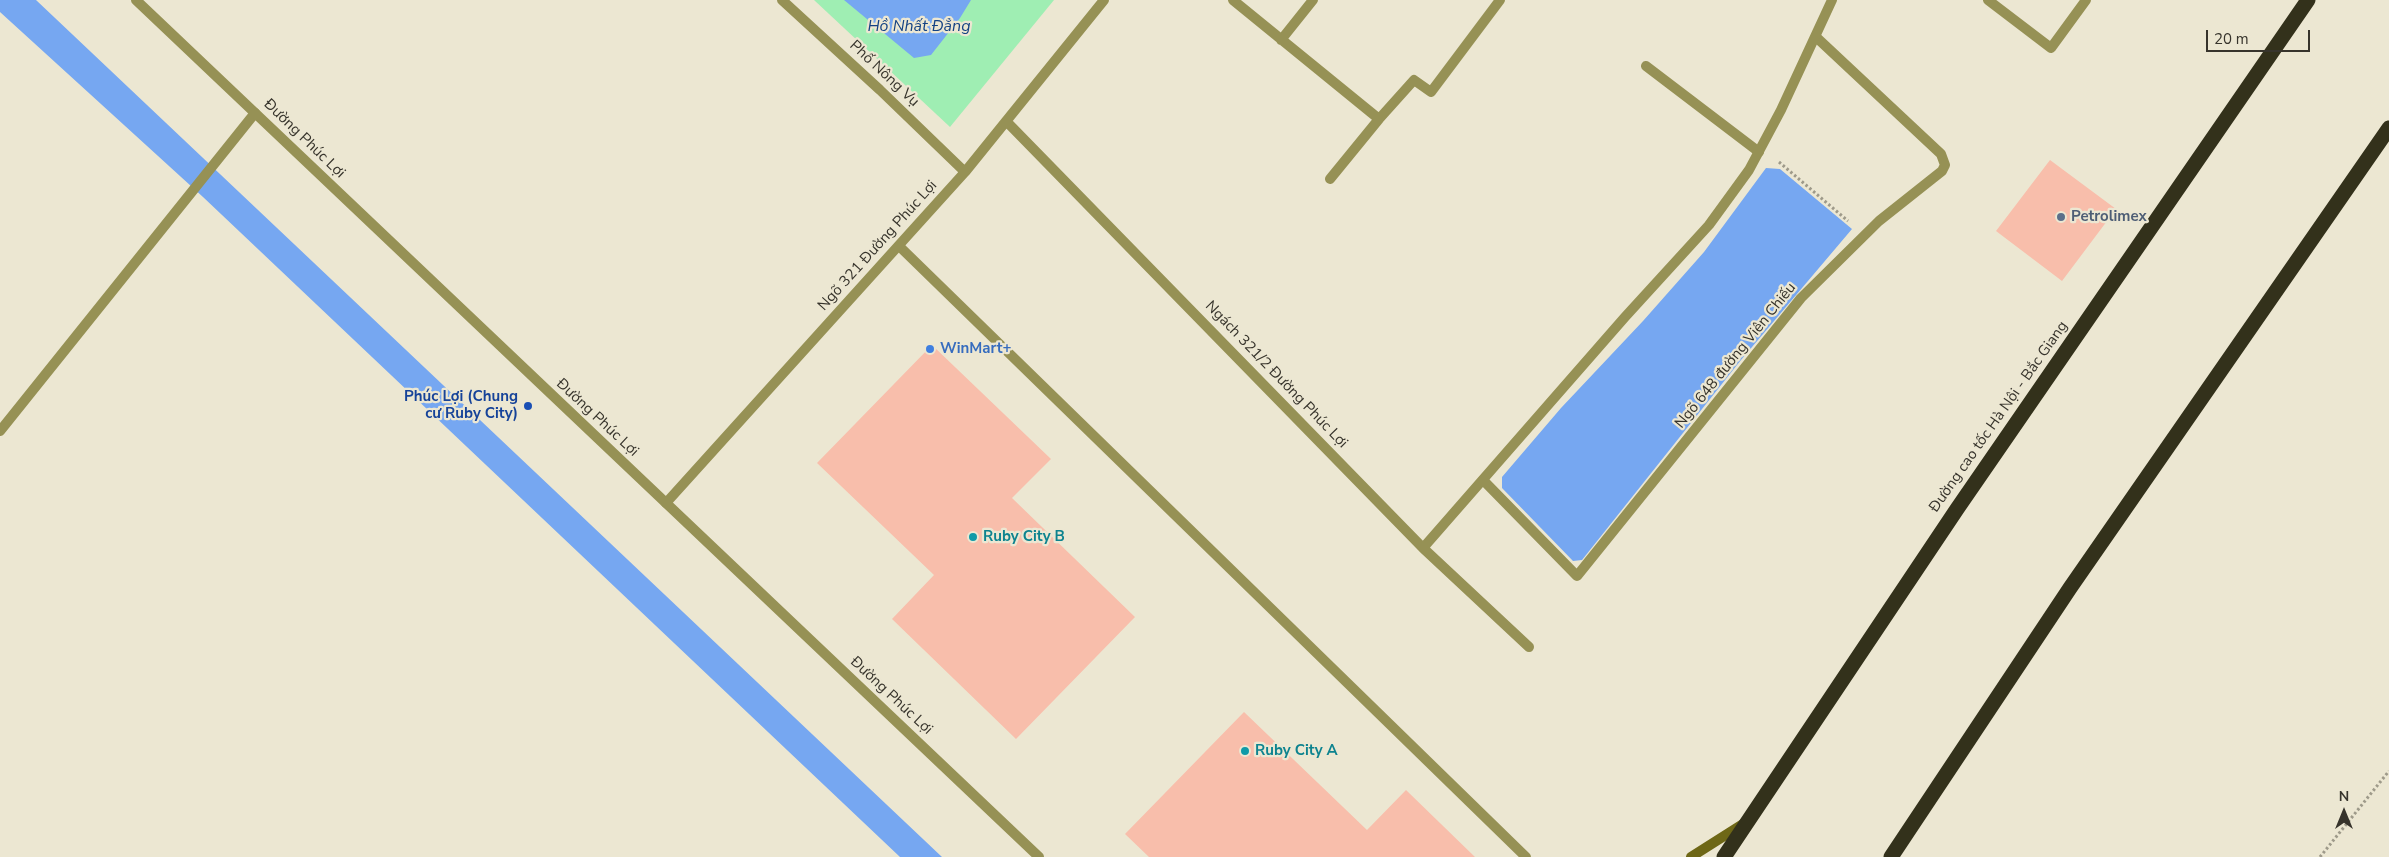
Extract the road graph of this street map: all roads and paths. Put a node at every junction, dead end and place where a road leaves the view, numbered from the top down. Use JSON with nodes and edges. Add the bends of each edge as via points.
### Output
{"nodes":[{"id":1,"x":136,"y":0,"type":"edge"},
{"id":2,"x":782,"y":0,"type":"edge"},
{"id":3,"x":1104,"y":0,"type":"edge"},
{"id":4,"x":1233,"y":0,"type":"edge"},
{"id":5,"x":1313,"y":0,"type":"edge"},
{"id":6,"x":1500,"y":0,"type":"edge"},
{"id":7,"x":1832,"y":0,"type":"edge"},
{"id":8,"x":1988,"y":0,"type":"edge"},
{"id":9,"x":2086,"y":0,"type":"edge"},
{"id":10,"x":2308,"y":0,"type":"edge"},
{"id":11,"x":1816,"y":37,"type":"junction"},
{"id":12,"x":1281,"y":40,"type":"junction"},
{"id":13,"x":1646,"y":66,"type":"dead end"},
{"id":14,"x":255,"y":113,"type":"junction"},
{"id":15,"x":1379,"y":119,"type":"junction"},
{"id":16,"x":1006,"y":120,"type":"junction"},
{"id":17,"x":2389,"y":128,"type":"edge"},
{"id":18,"x":1760,"y":150,"type":"junction"},
{"id":19,"x":965,"y":172,"type":"junction"},
{"id":20,"x":1330,"y":179,"type":"dead end"},
{"id":21,"x":1865,"y":235,"type":"junction"},
{"id":22,"x":899,"y":246,"type":"junction"},
{"id":23,"x":0,"y":431,"type":"edge"},
{"id":24,"x":1483,"y":480,"type":"junction"},
{"id":25,"x":666,"y":503,"type":"junction"},
{"id":26,"x":1423,"y":548,"type":"junction"},
{"id":27,"x":1529,"y":647,"type":"dead end"},
{"id":28,"x":2389,"y":770,"type":"edge"},
{"id":29,"x":1748,"y":821,"type":"junction"},
{"id":30,"x":1039,"y":857,"type":"edge"},
{"id":31,"x":1526,"y":857,"type":"edge"},
{"id":32,"x":1690,"y":857,"type":"edge"},
{"id":33,"x":1724,"y":857,"type":"edge"},
{"id":34,"x":1891,"y":857,"type":"edge"},
{"id":35,"x":2320,"y":857,"type":"edge"}],
"edges":[{"from":1,"to":14,"type":"street","name":"Đường Phúc Lợi"},
{"from":2,"to":19,"type":"street","name":"Phố Nông Vụ"},
{"from":3,"to":16,"type":"street","name":"Ngõ 321 Đường Phúc Lợi"},
{"from":4,"to":12,"type":"street"},
{"from":5,"to":12,"type":"street"},
{"from":6,"to":15,"type":"street","via":[[1431,92],[1414,80]]},
{"from":7,"to":11,"type":"street"},
{"from":8,"to":9,"type":"street","via":[[2050,48]]},
{"from":10,"to":29,"type":"highway","name":"Đường cao tốc Hà Nội - Bắc Giang","via":[[1962,500]]},
{"from":11,"to":18,"type":"street"},
{"from":11,"to":21,"type":"street","name":"Ngõ 648 đường Viên Chiếu","via":[[1944,159],[1942,171]]},
{"from":12,"to":15,"type":"street"},
{"from":13,"to":18,"type":"street"},
{"from":14,"to":23,"type":"street"},
{"from":14,"to":25,"type":"street","name":"Đường Phúc Lợi"},
{"from":15,"to":20,"type":"street"},
{"from":16,"to":19,"type":"street","name":"Ngõ 321 Đường Phúc Lợi"},
{"from":16,"to":26,"type":"street","name":"Ngách 321/2 Đường Phúc Lợi"},
{"from":17,"to":34,"type":"highway","via":[[2076,580]]},
{"from":18,"to":21,"type":"path"},
{"from":18,"to":24,"type":"street","via":[[1709,225]]},
{"from":19,"to":22,"type":"street","name":"Ngõ 321 Đường Phúc Lợi"},
{"from":21,"to":24,"type":"street","name":"Ngõ 648 đường Viên Chiếu","via":[[1785,316],[1577,576]]},
{"from":22,"to":25,"type":"street","name":"Ngõ 321 Đường Phúc Lợi"},
{"from":22,"to":31,"type":"street"},
{"from":24,"to":26,"type":"street"},
{"from":25,"to":30,"type":"street","name":"Đường Phúc Lợi"},
{"from":26,"to":27,"type":"street","name":"Ngách 321/2 Đường Phúc Lợi"},
{"from":28,"to":35,"type":"path"},
{"from":29,"to":32,"type":"main road"},
{"from":29,"to":33,"type":"highway","name":"Đường cao tốc Hà Nội - Bắc Giang"}]}
